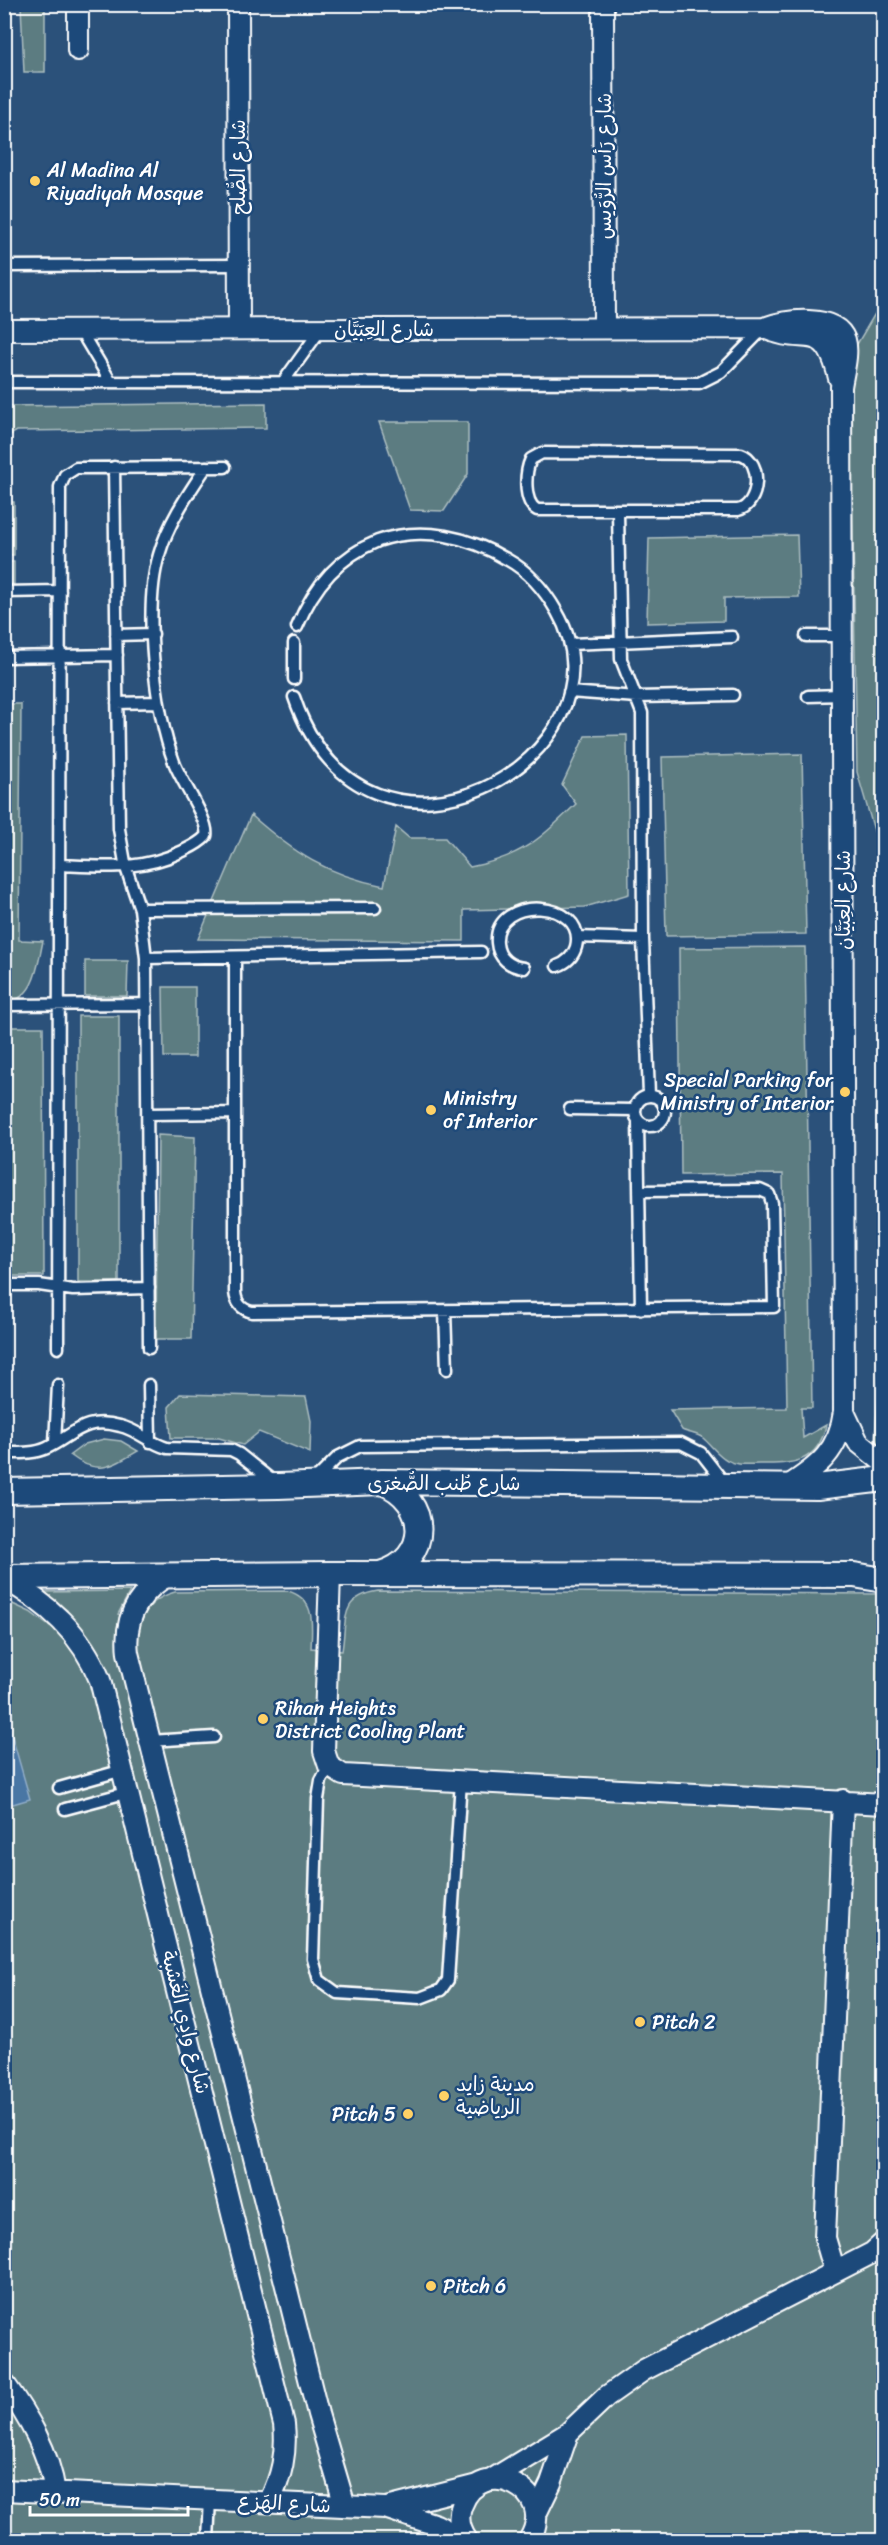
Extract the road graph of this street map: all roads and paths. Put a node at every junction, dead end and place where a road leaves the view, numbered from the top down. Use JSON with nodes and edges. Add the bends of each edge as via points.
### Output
{"nodes":[{"id":1,"x":78,"y":4,"type":"edge"},
{"id":2,"x":238,"y":4,"type":"edge"},
{"id":3,"x":603,"y":4,"type":"edge"},
{"id":4,"x":78,"y":50,"type":"dead end"},
{"id":5,"x":238,"y":265,"type":"junction"},
{"id":6,"x":4,"y":266,"type":"edge"},
{"id":7,"x":604,"y":328,"type":"junction"},
{"id":8,"x":764,"y":328,"type":"junction"},
{"id":9,"x":238,"y":329,"type":"junction"},
{"id":10,"x":321,"y":329,"type":"junction"},
{"id":11,"x":4,"y":330,"type":"edge"},
{"id":12,"x":80,"y":330,"type":"junction"},
{"id":13,"x":4,"y":382,"type":"edge"},
{"id":14,"x":111,"y":382,"type":"junction"},
{"id":15,"x":283,"y":382,"type":"junction"},
{"id":16,"x":207,"y":466,"type":"junction"},
{"id":17,"x":225,"y":466,"type":"dead end"},
{"id":18,"x":114,"y":467,"type":"junction"},
{"id":19,"x":618,"y":512,"type":"junction"},
{"id":20,"x":60,"y":591,"type":"junction"},
{"id":21,"x":4,"y":592,"type":"edge"},
{"id":22,"x":297,"y":627,"type":"dead end"},
{"id":23,"x":153,"y":634,"type":"junction"},
{"id":24,"x":116,"y":635,"type":"junction"},
{"id":25,"x":806,"y":636,"type":"dead end"},
{"id":26,"x":842,"y":636,"type":"junction"},
{"id":27,"x":732,"y":637,"type":"dead end"},
{"id":28,"x":620,"y":640,"type":"junction"},
{"id":29,"x":294,"y":643,"type":"dead end"},
{"id":30,"x":571,"y":644,"type":"junction"},
{"id":31,"x":117,"y":655,"type":"junction"},
{"id":32,"x":60,"y":656,"type":"junction"},
{"id":33,"x":4,"y":657,"type":"edge"},
{"id":34,"x":294,"y":679,"type":"dead end"},
{"id":35,"x":569,"y":692,"type":"junction"},
{"id":36,"x":734,"y":695,"type":"dead end"},
{"id":37,"x":842,"y":695,"type":"junction"},
{"id":38,"x":808,"y":696,"type":"dead end"},
{"id":39,"x":294,"y":697,"type":"dead end"},
{"id":40,"x":637,"y":697,"type":"junction"},
{"id":41,"x":158,"y":702,"type":"junction"},
{"id":42,"x":117,"y":703,"type":"junction"},
{"id":43,"x":60,"y":865,"type":"junction"},
{"id":44,"x":126,"y":868,"type":"junction"},
{"id":45,"x":375,"y":908,"type":"dead end"},
{"id":46,"x":140,"y":909,"type":"junction"},
{"id":47,"x":577,"y":937,"type":"junction"},
{"id":48,"x":643,"y":939,"type":"junction"},
{"id":49,"x":481,"y":952,"type":"dead end"},
{"id":50,"x":235,"y":957,"type":"junction"},
{"id":51,"x":146,"y":958,"type":"junction"},
{"id":52,"x":557,"y":966,"type":"dead end"},
{"id":53,"x":524,"y":968,"type":"dead end"},
{"id":54,"x":147,"y":1004,"type":"junction"},
{"id":55,"x":4,"y":1005,"type":"edge"},
{"id":56,"x":59,"y":1005,"type":"junction"},
{"id":57,"x":649,"y":1095,"type":"junction"},
{"id":58,"x":570,"y":1109,"type":"dead end"},
{"id":59,"x":235,"y":1113,"type":"junction"},
{"id":60,"x":147,"y":1114,"type":"junction"},
{"id":61,"x":637,"y":1115,"type":"junction"},
{"id":62,"x":639,"y":1191,"type":"junction"},
{"id":63,"x":4,"y":1285,"type":"edge"},
{"id":64,"x":58,"y":1288,"type":"junction"},
{"id":65,"x":149,"y":1288,"type":"junction"},
{"id":66,"x":641,"y":1309,"type":"junction"},
{"id":67,"x":445,"y":1311,"type":"junction"},
{"id":68,"x":58,"y":1348,"type":"dead end"},
{"id":69,"x":149,"y":1348,"type":"dead end"},
{"id":70,"x":447,"y":1369,"type":"dead end"},
{"id":71,"x":58,"y":1385,"type":"dead end"},
{"id":72,"x":149,"y":1385,"type":"dead end"},
{"id":73,"x":844,"y":1412,"type":"junction"},
{"id":74,"x":150,"y":1442,"type":"junction"},
{"id":75,"x":55,"y":1443,"type":"junction"},
{"id":76,"x":4,"y":1453,"type":"edge"},
{"id":77,"x":884,"y":1463,"type":"edge"},
{"id":78,"x":884,"y":1479,"type":"edge"},
{"id":79,"x":382,"y":1482,"type":"junction"},
{"id":80,"x":309,"y":1485,"type":"junction"},
{"id":81,"x":279,"y":1486,"type":"junction"},
{"id":82,"x":726,"y":1486,"type":"junction"},
{"id":83,"x":788,"y":1486,"type":"junction"},
{"id":84,"x":4,"y":1491,"type":"edge"},
{"id":85,"x":330,"y":1574,"type":"junction"},
{"id":86,"x":169,"y":1575,"type":"junction"},
{"id":87,"x":378,"y":1575,"type":"junction"},
{"id":88,"x":4,"y":1578,"type":"edge"},
{"id":89,"x":884,"y":1580,"type":"edge"},
{"id":90,"x":214,"y":1737,"type":"dead end"},
{"id":91,"x":150,"y":1740,"type":"junction"},
{"id":92,"x":329,"y":1766,"type":"junction"},
{"id":93,"x":123,"y":1770,"type":"junction"},
{"id":94,"x":461,"y":1781,"type":"junction"},
{"id":95,"x":59,"y":1788,"type":"dead end"},
{"id":96,"x":129,"y":1791,"type":"junction"},
{"id":97,"x":843,"y":1800,"type":"junction"},
{"id":98,"x":884,"y":1804,"type":"edge"},
{"id":99,"x":65,"y":1809,"type":"dead end"},
{"id":100,"x":884,"y":2242,"type":"edge"},
{"id":101,"x":835,"y":2272,"type":"junction"},
{"id":102,"x":4,"y":2383,"type":"edge"},
{"id":103,"x":568,"y":2433,"type":"junction"},
{"id":104,"x":484,"y":2483,"type":"junction"},
{"id":105,"x":4,"y":2490,"type":"edge"},
{"id":106,"x":55,"y":2492,"type":"junction"},
{"id":107,"x":210,"y":2499,"type":"junction"},
{"id":108,"x":269,"y":2502,"type":"junction"},
{"id":109,"x":345,"y":2506,"type":"junction"},
{"id":110,"x":385,"y":2508,"type":"junction"},
{"id":111,"x":536,"y":2514,"type":"junction"},
{"id":112,"x":530,"y":2540,"type":"edge"},
{"id":113,"x":208,"y":2541,"type":"edge"},
{"id":114,"x":466,"y":2541,"type":"edge"}],
"edges":[{"from":1,"to":4,"type":"street"},
{"from":2,"to":5,"type":"street","name":"شارع الصُّلح"},
{"from":3,"to":7,"type":"street","name":"شارع رَأس الرُّوَيس"},
{"from":5,"to":6,"type":"lane"},
{"from":5,"to":9,"type":"street","name":"شارع الصُّلح"},
{"from":7,"to":8,"type":"street","name":"شارع العِبَيَّان"},
{"from":7,"to":10,"type":"street","name":"شارع العِبَيَّان"},
{"from":8,"to":15,"type":"lane","via":[[722,372],[699,383]]},
{"from":8,"to":26,"type":"street","name":"شارع العِبَيَّان","via":[[784,336],[823,342],[832,352],[841,387]]},
{"from":9,"to":10,"type":"street","name":"شارع العِبَيَّان"},
{"from":9,"to":12,"type":"street","name":"شارع العِبَيَّان"},
{"from":10,"to":15,"type":"lane"},
{"from":11,"to":12,"type":"street","name":"شارع العِبَيَّان"},
{"from":12,"to":14,"type":"lane"},
{"from":13,"to":14,"type":"lane"},
{"from":14,"to":15,"type":"lane"},
{"from":16,"to":17,"type":"lane"},
{"from":16,"to":18,"type":"lane"},
{"from":16,"to":23,"type":"lane","via":[[177,514],[159,554]]},
{"from":18,"to":20,"type":"lane","via":[[76,468],[62,480]]},
{"from":18,"to":24,"type":"lane"},
{"from":19,"to":19,"type":"lane","via":[[745,508],[754,496],[755,467],[741,454],[543,453],[531,459],[527,498],[533,508]]},
{"from":19,"to":28,"type":"lane"},
{"from":20,"to":21,"type":"lane"},
{"from":20,"to":32,"type":"lane"},
{"from":22,"to":30,"type":"lane","via":[[316,588],[347,558],[386,539],[429,533],[494,551],[514,563],[549,598]]},
{"from":23,"to":24,"type":"lane"},
{"from":23,"to":41,"type":"lane"},
{"from":24,"to":31,"type":"lane"},
{"from":25,"to":26,"type":"lane"},
{"from":26,"to":37,"type":"street","name":"شارع العِبَيَّان"},
{"from":27,"to":28,"type":"lane"},
{"from":28,"to":30,"type":"lane"},
{"from":28,"to":40,"type":"lane","via":[[623,669]]},
{"from":29,"to":34,"type":"lane"},
{"from":30,"to":35,"type":"lane"},
{"from":31,"to":32,"type":"lane"},
{"from":31,"to":42,"type":"lane"},
{"from":32,"to":33,"type":"lane"},
{"from":32,"to":43,"type":"lane"},
{"from":35,"to":39,"type":"lane","via":[[548,736],[512,772],[467,796],[418,804],[370,791],[342,773],[314,743]]},
{"from":35,"to":40,"type":"lane"},
{"from":36,"to":40,"type":"lane"},
{"from":37,"to":38,"type":"lane"},
{"from":37,"to":73,"type":"street","name":"شارع العِبَيَّان"},
{"from":40,"to":48,"type":"lane","via":[[642,713]]},
{"from":41,"to":42,"type":"lane"},
{"from":41,"to":44,"type":"lane","via":[[174,763],[207,832],[204,840],[167,858]]},
{"from":42,"to":44,"type":"lane","via":[[119,829]]},
{"from":43,"to":44,"type":"lane"},
{"from":43,"to":56,"type":"lane"},
{"from":44,"to":46,"type":"lane"},
{"from":45,"to":46,"type":"lane"},
{"from":46,"to":51,"type":"lane"},
{"from":47,"to":48,"type":"lane"},
{"from":47,"to":52,"type":"lane","via":[[572,956]]},
{"from":47,"to":53,"type":"lane","via":[[569,919],[561,913],[520,910],[512,914],[499,928],[497,947],[508,963]]},
{"from":48,"to":57,"type":"lane"},
{"from":49,"to":50,"type":"lane"},
{"from":50,"to":51,"type":"lane"},
{"from":50,"to":59,"type":"lane"},
{"from":51,"to":54,"type":"lane"},
{"from":54,"to":56,"type":"lane"},
{"from":54,"to":60,"type":"lane"},
{"from":55,"to":56,"type":"lane"},
{"from":56,"to":64,"type":"lane"},
{"from":57,"to":61,"type":"lane","via":[[636,1103]]},
{"from":57,"to":61,"type":"lane","via":[[656,1096],[664,1106],[662,1120],[651,1126]]},
{"from":58,"to":61,"type":"lane"},
{"from":59,"to":60,"type":"lane"},
{"from":59,"to":67,"type":"lane","via":[[235,1292],[240,1306],[252,1312]]},
{"from":60,"to":65,"type":"lane"},
{"from":61,"to":62,"type":"lane"},
{"from":62,"to":66,"type":"lane"},
{"from":62,"to":66,"type":"lane","via":[[760,1190],[769,1194],[774,1307]]},
{"from":63,"to":64,"type":"lane"},
{"from":64,"to":65,"type":"lane"},
{"from":64,"to":68,"type":"lane"},
{"from":65,"to":69,"type":"lane"},
{"from":66,"to":67,"type":"lane"},
{"from":67,"to":70,"type":"lane"},
{"from":71,"to":75,"type":"lane"},
{"from":72,"to":74,"type":"lane"},
{"from":73,"to":77,"type":"street","name":"شارع العِبَيَّان","via":[[858,1442]]},
{"from":73,"to":83,"type":"street","name":"شارع العِبَيَّان","via":[[832,1451],[813,1471]]},
{"from":74,"to":75,"type":"lane","via":[[131,1430],[107,1424],[79,1428]]},
{"from":74,"to":81,"type":"lane","via":[[166,1448],[231,1450]]},
{"from":75,"to":76,"type":"lane","via":[[39,1451]]},
{"from":78,"to":83,"type":"street","name":"شارع طُنب الصُّغرَى","via":[[837,1486]]},
{"from":79,"to":80,"type":"street","name":"شارع طُنب الصُّغرَى"},
{"from":79,"to":82,"type":"street","name":"شارع طُنب الصُّغرَى"},
{"from":79,"to":87,"type":"street","via":[[395,1486],[413,1505],[419,1530],[411,1555]]},
{"from":80,"to":81,"type":"street","name":"شارع طُنب الصُّغرَى"},
{"from":80,"to":82,"type":"lane","via":[[338,1457],[360,1446],[681,1443],[701,1453]]},
{"from":81,"to":84,"type":"street","name":"شارع طُنب الصُّغرَى"},
{"from":82,"to":83,"type":"street","name":"شارع طُنب الصُّغرَى"},
{"from":85,"to":86,"type":"street"},
{"from":85,"to":87,"type":"street"},
{"from":85,"to":92,"type":"street","via":[[324,1751]]},
{"from":86,"to":88,"type":"street"},
{"from":86,"to":91,"type":"street","name":"شارع وادِي الغَشبة","via":[[147,1589],[128,1624],[128,1653]]},
{"from":87,"to":89,"type":"street","via":[[854,1575]]},
{"from":88,"to":93,"type":"street","name":"شارع وادِي الغَشبة","via":[[56,1614],[88,1654],[100,1680]]},
{"from":90,"to":91,"type":"lane"},
{"from":91,"to":109,"type":"street","name":"شارع وادِي الغَشبة","via":[[318,2414]]},
{"from":92,"to":94,"type":"street","via":[[350,1776]]},
{"from":92,"to":94,"type":"lane","via":[[318,1798],[313,1959],[319,1980],[337,1993],[420,1998],[441,1990],[448,1980]]},
{"from":93,"to":95,"type":"lane"},
{"from":93,"to":96,"type":"street","name":"شارع وادِي الغَشبة"},
{"from":94,"to":97,"type":"street"},
{"from":96,"to":99,"type":"lane"},
{"from":96,"to":108,"type":"street","name":"شارع وادِي الغَشبة","via":[[284,2424],[282,2472]]},
{"from":97,"to":98,"type":"street"},
{"from":97,"to":101,"type":"street","via":[[825,2238]]},
{"from":100,"to":101,"type":"street","via":[[872,2253]]},
{"from":101,"to":103,"type":"street","via":[[644,2370],[607,2396]]},
{"from":102,"to":106,"type":"street","via":[[39,2440]]},
{"from":103,"to":104,"type":"street"},
{"from":103,"to":111,"type":"street"},
{"from":104,"to":110,"type":"street","name":"شارع الهَزع"},
{"from":104,"to":111,"type":"street","via":[[509,2481],[517,2485],[530,2497]]},
{"from":104,"to":114,"type":"street","via":[[471,2491],[461,2507],[460,2525]]},
{"from":105,"to":106,"type":"street","name":"شارع الهَزع"},
{"from":106,"to":107,"type":"street","name":"شارع الهَزع"},
{"from":107,"to":108,"type":"street","name":"شارع الهَزع"},
{"from":107,"to":113,"type":"lane"},
{"from":108,"to":109,"type":"street","name":"شارع الهَزع"},
{"from":109,"to":110,"type":"street","name":"شارع الهَزع"},
{"from":110,"to":114,"type":"street","name":"شارع الهَزع","via":[[436,2525]]},
{"from":111,"to":112,"type":"street"}]}
